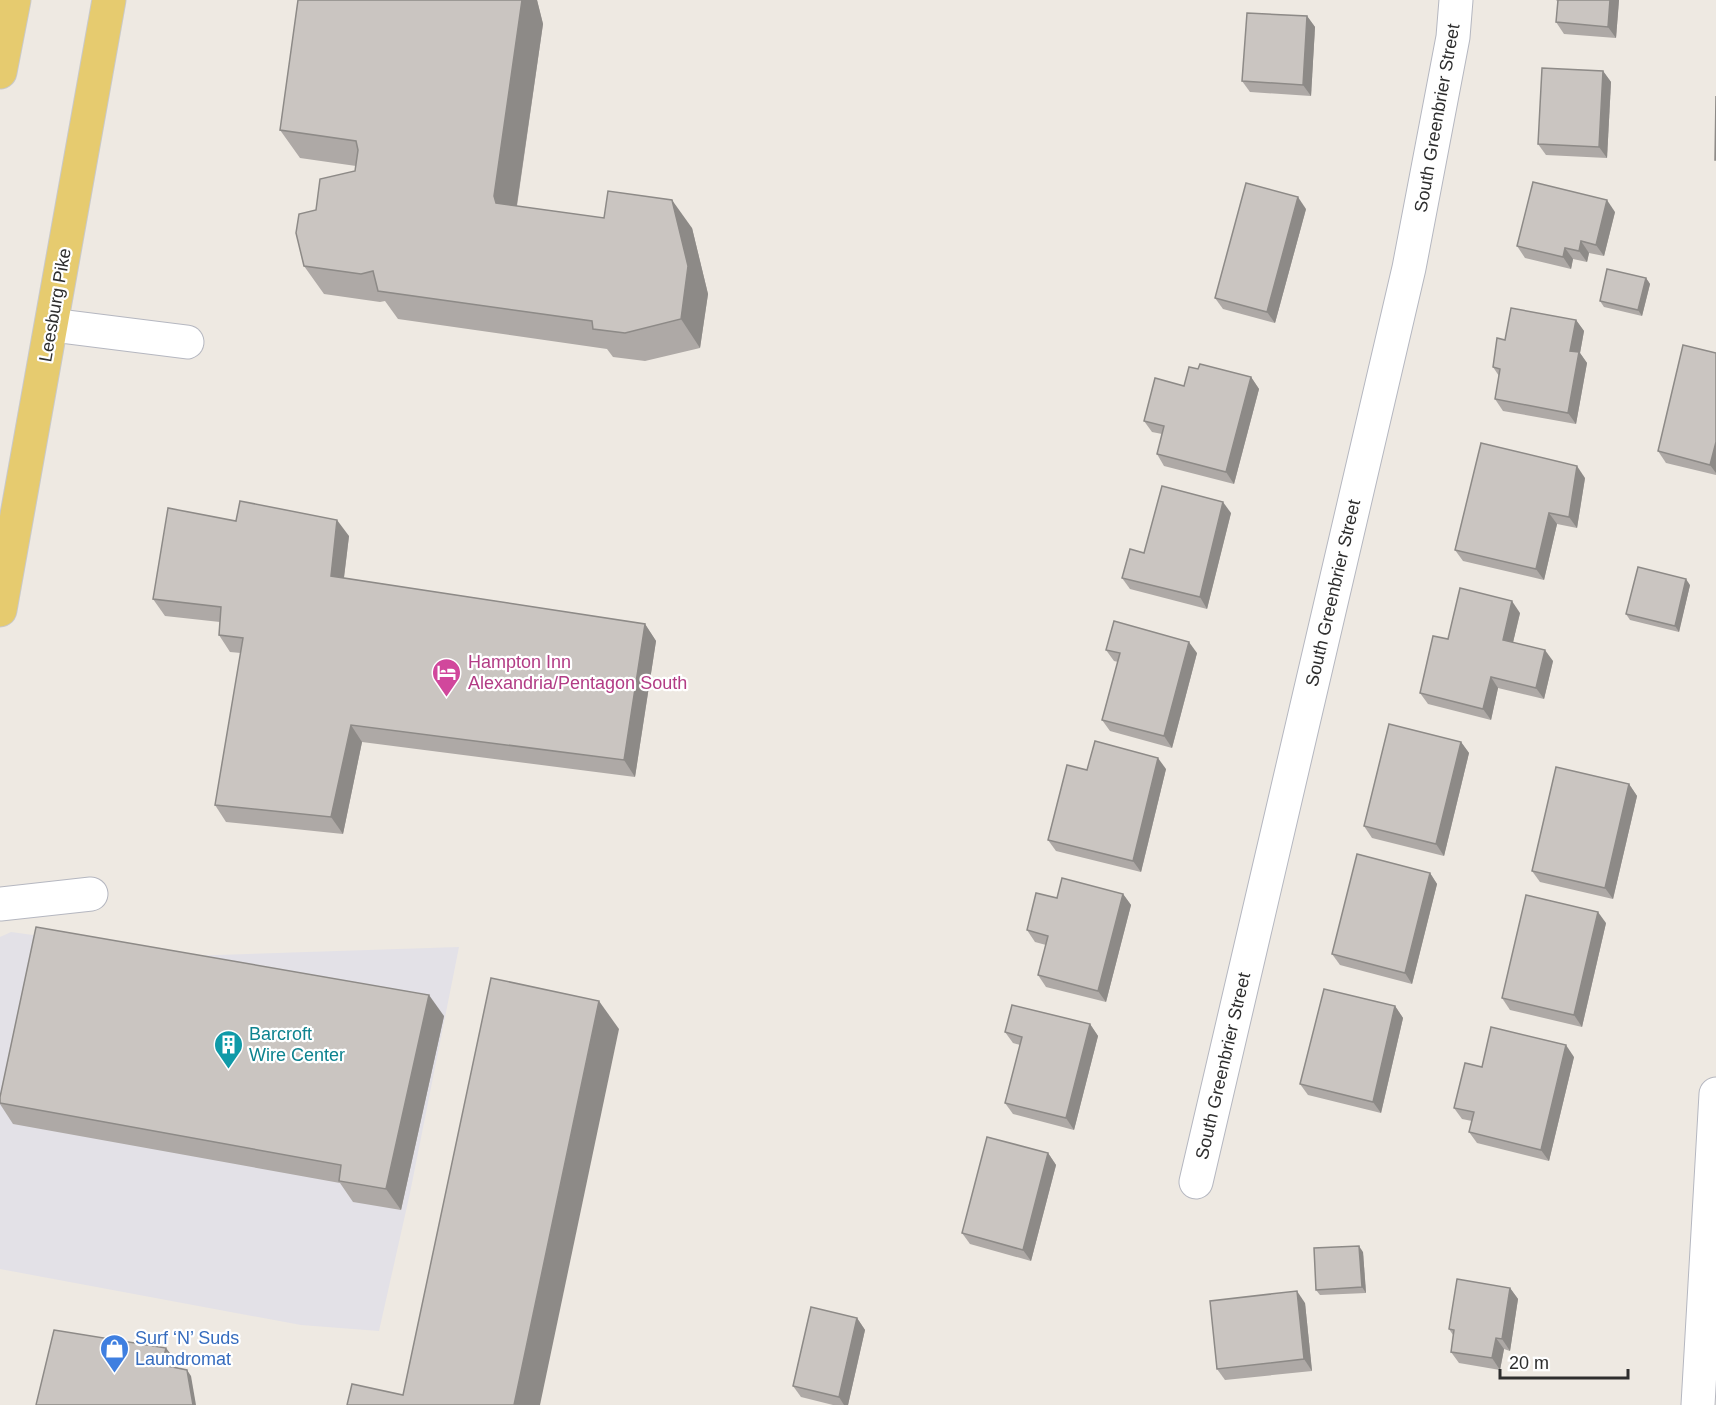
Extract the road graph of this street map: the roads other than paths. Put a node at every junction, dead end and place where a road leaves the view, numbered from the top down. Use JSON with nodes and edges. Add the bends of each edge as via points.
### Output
{"nodes":[{"id":1,"x":14,"y":0,"type":"edge"},
{"id":2,"x":109,"y":0,"type":"edge"},
{"id":3,"x":1456,"y":0,"type":"edge"},
{"id":4,"x":0,"y":72,"type":"edge"},
{"id":5,"x":52,"y":325,"type":"junction"},
{"id":6,"x":187,"y":342,"type":"dead end"},
{"id":7,"x":0,"y":610,"type":"edge"},
{"id":8,"x":91,"y":894,"type":"dead end"},
{"id":9,"x":0,"y":904,"type":"edge"},
{"id":10,"x":1716,"y":1094,"type":"edge"},
{"id":11,"x":1196,"y":1182,"type":"dead end"},
{"id":12,"x":1698,"y":1405,"type":"edge"}],
"edges":[{"from":1,"to":4,"type":"main road"},
{"from":2,"to":5,"type":"main road","name":"Leesburg Pike"},
{"from":3,"to":11,"type":"street","name":"South Greenbrier Street","via":[[1454,37],[1409,268]]},
{"from":5,"to":6,"type":"street"},
{"from":5,"to":7,"type":"main road","name":"Leesburg Pike"},
{"from":8,"to":9,"type":"street"},
{"from":10,"to":12,"type":"street"}]}
